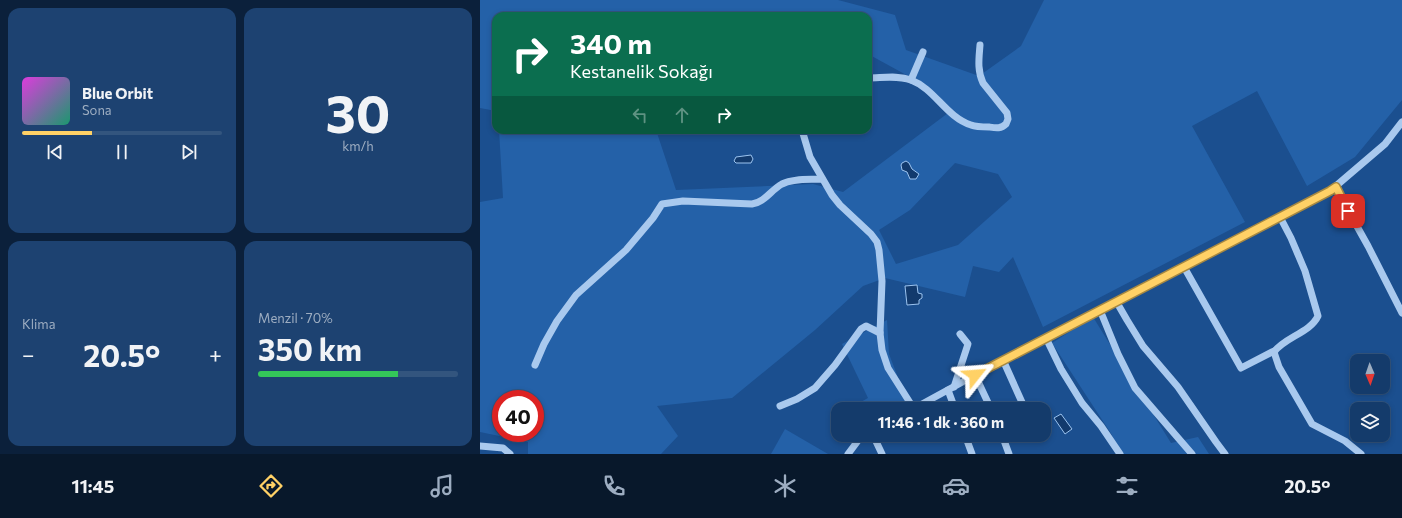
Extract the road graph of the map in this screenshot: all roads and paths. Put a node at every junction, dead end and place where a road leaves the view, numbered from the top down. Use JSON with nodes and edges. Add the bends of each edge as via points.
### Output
{"nodes":[{"id":1,"x":980,"y":45,"type":"dead end"},
{"id":2,"x":923,"y":52,"type":"dead end"},
{"id":3,"x":872,"y":78,"type":"edge"},
{"id":4,"x":911,"y":80,"type":"junction"},
{"id":5,"x":1402,"y":122,"type":"edge"},
{"id":6,"x":803,"y":134,"type":"edge"},
{"id":7,"x":822,"y":179,"type":"junction"},
{"id":8,"x":1336,"y":187,"type":"junction"},
{"id":9,"x":1280,"y":217,"type":"junction"},
{"id":10,"x":1184,"y":267,"type":"junction"},
{"id":11,"x":1116,"y":301,"type":"junction"},
{"id":12,"x":1100,"y":310,"type":"junction"},
{"id":13,"x":1402,"y":314,"type":"edge"},
{"id":14,"x":880,"y":333,"type":"junction"},
{"id":15,"x":960,"y":334,"type":"dead end"},
{"id":16,"x":1046,"y":338,"type":"junction"},
{"id":17,"x":1274,"y":351,"type":"junction"},
{"id":18,"x":1003,"y":360,"type":"junction"},
{"id":19,"x":535,"y":365,"type":"dead end"},
{"id":20,"x":975,"y":375,"type":"junction"},
{"id":21,"x":951,"y":388,"type":"junction"},
{"id":22,"x":909,"y":402,"type":"edge"},
{"id":23,"x":926,"y":402,"type":"edge"},
{"id":24,"x":954,"y":402,"type":"edge"},
{"id":25,"x":988,"y":402,"type":"edge"},
{"id":26,"x":1022,"y":402,"type":"edge"},
{"id":27,"x":780,"y":406,"type":"dead end"},
{"id":28,"x":857,"y":442,"type":"edge"},
{"id":29,"x":876,"y":442,"type":"edge"},
{"id":30,"x":968,"y":442,"type":"edge"},
{"id":31,"x":1005,"y":442,"type":"edge"},
{"id":32,"x":480,"y":446,"type":"edge"},
{"id":33,"x":510,"y":454,"type":"edge"},
{"id":34,"x":848,"y":454,"type":"edge"},
{"id":35,"x":882,"y":454,"type":"edge"},
{"id":36,"x":972,"y":454,"type":"edge"},
{"id":37,"x":1009,"y":454,"type":"edge"},
{"id":38,"x":1120,"y":454,"type":"edge"},
{"id":39,"x":1192,"y":454,"type":"edge"},
{"id":40,"x":1225,"y":454,"type":"edge"},
{"id":41,"x":1361,"y":454,"type":"edge"}],
"edges":[{"from":1,"to":4,"type":"street","via":[[980,78],[1007,113],[1008,122],[1004,127],[971,125],[955,116]]},
{"from":2,"to":4,"type":"street"},
{"from":3,"to":4,"type":"street"},
{"from":5,"to":8,"type":"street","via":[[1385,144]]},
{"from":6,"to":7,"type":"street","via":[[810,157]]},
{"from":7,"to":14,"type":"street","via":[[840,205],[866,228],[877,242],[882,281]]},
{"from":7,"to":19,"type":"street","via":[[788,182],[776,188],[757,204],[683,201],[662,204],[626,250],[576,295],[551,332]]},
{"from":8,"to":9,"type":"street"},
{"from":8,"to":13,"type":"street"},
{"from":9,"to":10,"type":"street"},
{"from":9,"to":17,"type":"street","via":[[1305,271],[1318,316],[1315,322]]},
{"from":10,"to":11,"type":"street"},
{"from":10,"to":17,"type":"street","via":[[1241,368]]},
{"from":11,"to":12,"type":"street"},
{"from":11,"to":40,"type":"street","via":[[1144,346],[1178,387]]},
{"from":12,"to":16,"type":"street"},
{"from":12,"to":39,"type":"street","via":[[1135,388]]},
{"from":14,"to":22,"type":"street","via":[[888,368]]},
{"from":14,"to":27,"type":"street","via":[[866,326],[861,329],[815,388]]},
{"from":15,"to":21,"type":"street","via":[[968,344]]},
{"from":16,"to":18,"type":"street"},
{"from":16,"to":38,"type":"street","via":[[1082,403]]},
{"from":17,"to":41,"type":"street","via":[[1279,367],[1312,424],[1345,441]]},
{"from":18,"to":20,"type":"street"},
{"from":18,"to":26,"type":"street"},
{"from":20,"to":21,"type":"street"},
{"from":20,"to":25,"type":"street"},
{"from":21,"to":23,"type":"street"},
{"from":21,"to":24,"type":"street"},
{"from":28,"to":34,"type":"street"},
{"from":29,"to":35,"type":"street"},
{"from":30,"to":36,"type":"street"},
{"from":31,"to":37,"type":"street"},
{"from":32,"to":33,"type":"street","via":[[503,448]]}]}
